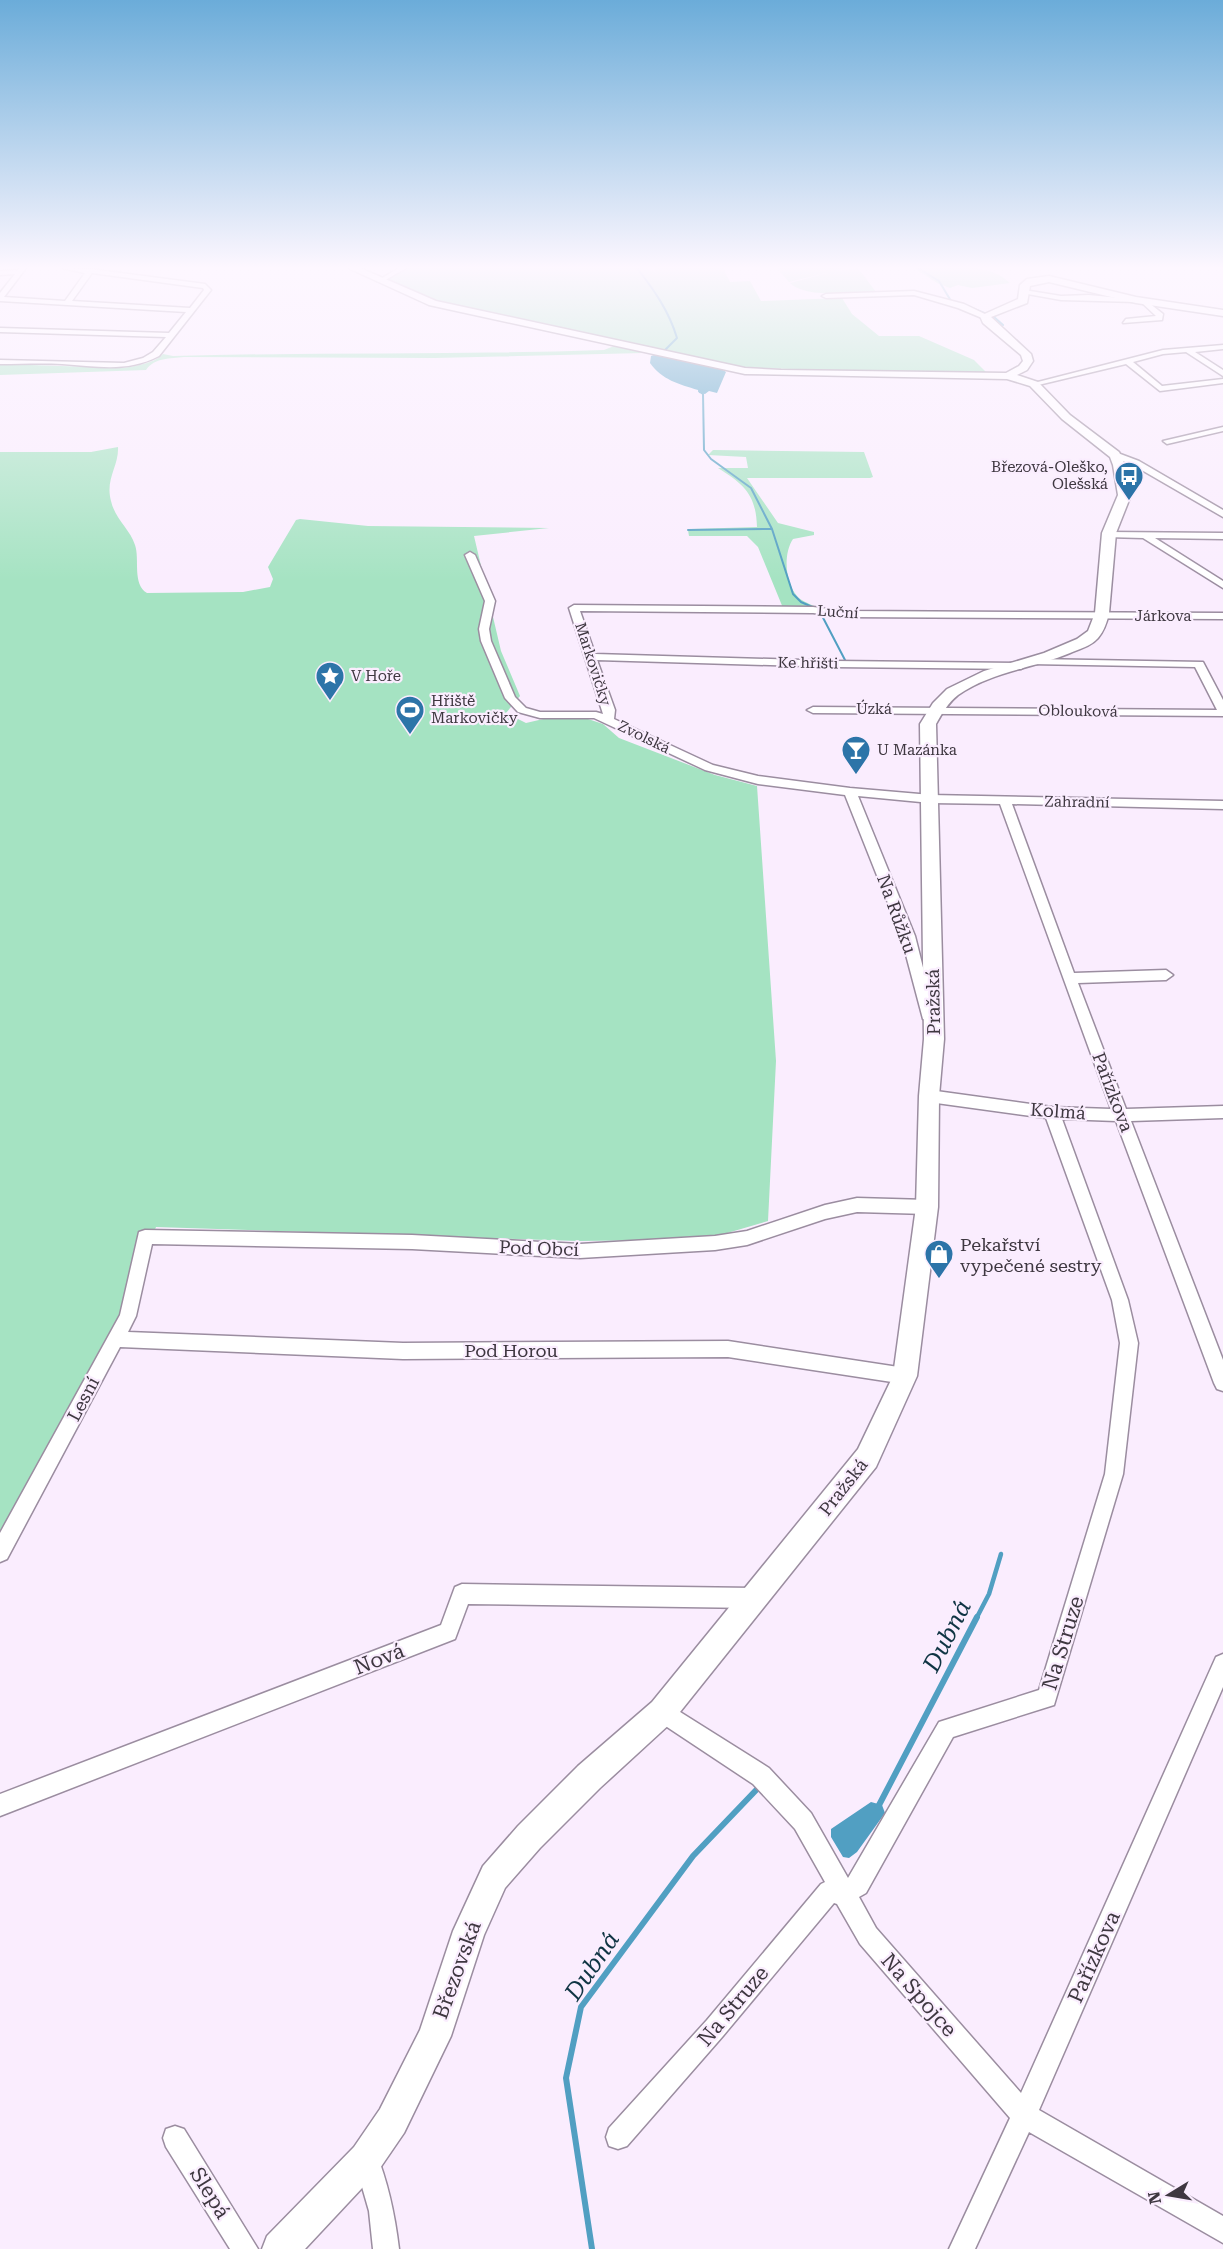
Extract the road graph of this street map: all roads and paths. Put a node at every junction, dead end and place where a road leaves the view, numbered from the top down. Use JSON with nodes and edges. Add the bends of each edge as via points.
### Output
{"nodes":[{"id":1,"x":781,"y":373,"type":"edge"},
{"id":2,"x":1014,"y":373,"type":"edge"},
{"id":3,"x":1076,"y":373,"type":"edge"},
{"id":4,"x":1141,"y":373,"type":"edge"},
{"id":5,"x":1008,"y":376,"type":"junction"},
{"id":6,"x":1223,"y":381,"type":"edge"},
{"id":7,"x":1034,"y":384,"type":"junction"},
{"id":8,"x":1223,"y":429,"type":"edge"},
{"id":9,"x":1167,"y":441,"type":"dead end"},
{"id":10,"x":1115,"y":455,"type":"junction"},
{"id":11,"x":1223,"y":514,"type":"edge"},
{"id":12,"x":1109,"y":535,"type":"junction"},
{"id":13,"x":1146,"y":536,"type":"junction"},
{"id":14,"x":1223,"y":536,"type":"edge"},
{"id":15,"x":470,"y":555,"type":"dead end"},
{"id":16,"x":1223,"y":585,"type":"edge"},
{"id":17,"x":574,"y":608,"type":"joint"},
{"id":18,"x":1102,"y":616,"type":"junction"},
{"id":19,"x":1223,"y":616,"type":"edge"},
{"id":20,"x":592,"y":657,"type":"junction"},
{"id":21,"x":1029,"y":664,"type":"junction"},
{"id":22,"x":813,"y":710,"type":"dead end"},
{"id":23,"x":934,"y":710,"type":"junction"},
{"id":24,"x":1223,"y":712,"type":"edge"},
{"id":25,"x":608,"y":720,"type":"junction"},
{"id":26,"x":849,"y":792,"type":"junction"},
{"id":27,"x":930,"y":799,"type":"junction"},
{"id":28,"x":1005,"y":801,"type":"junction"},
{"id":29,"x":1223,"y":805,"type":"edge"},
{"id":30,"x":1166,"y":975,"type":"dead end"},
{"id":31,"x":1069,"y":978,"type":"junction"},
{"id":32,"x":934,"y":1040,"type":"junction"},
{"id":33,"x":929,"y":1096,"type":"junction"},
{"id":34,"x":1223,"y":1112,"type":"edge"},
{"id":35,"x":1052,"y":1113,"type":"junction"},
{"id":36,"x":1121,"y":1115,"type":"junction"},
{"id":37,"x":927,"y":1207,"type":"junction"},
{"id":38,"x":145,"y":1237,"type":"joint"},
{"id":39,"x":115,"y":1339,"type":"junction"},
{"id":40,"x":905,"y":1376,"type":"junction"},
{"id":41,"x":1223,"y":1383,"type":"edge"},
{"id":42,"x":0,"y":1552,"type":"edge"},
{"id":43,"x":754,"y":1598,"type":"junction"},
{"id":44,"x":1223,"y":1664,"type":"edge"},
{"id":45,"x":662,"y":1712,"type":"junction"},
{"id":46,"x":0,"y":1805,"type":"edge"},
{"id":47,"x":846,"y":1893,"type":"junction"},
{"id":48,"x":1023,"y":2115,"type":"junction"},
{"id":49,"x":618,"y":2137,"type":"dead end"},
{"id":50,"x":175,"y":2138,"type":"dead end"},
{"id":51,"x":366,"y":2159,"type":"junction"},
{"id":52,"x":1223,"y":2230,"type":"edge"},
{"id":53,"x":245,"y":2249,"type":"edge"},
{"id":54,"x":280,"y":2249,"type":"edge"},
{"id":55,"x":386,"y":2249,"type":"edge"},
{"id":56,"x":962,"y":2249,"type":"edge"}],
"edges":[{"from":1,"to":5,"type":"street"},
{"from":2,"to":5,"type":"street"},
{"from":3,"to":7,"type":"street"},
{"from":4,"to":6,"type":"street","via":[[1160,389]]},
{"from":5,"to":7,"type":"street"},
{"from":7,"to":10,"type":"street","via":[[1066,417]]},
{"from":8,"to":9,"type":"street"},
{"from":10,"to":11,"type":"street","via":[[1136,463]]},
{"from":10,"to":12,"type":"street","via":[[1125,497],[1110,524]]},
{"from":12,"to":13,"type":"street"},
{"from":12,"to":18,"type":"street"},
{"from":13,"to":14,"type":"street"},
{"from":13,"to":16,"type":"street"},
{"from":15,"to":25,"type":"street","name":"Zvolská","via":[[490,601],[484,629],[486,641],[510,698],[522,710],[540,715],[596,715]]},
{"from":17,"to":18,"type":"street","name":"Luční"},
{"from":17,"to":20,"type":"street","name":"Markovičky"},
{"from":18,"to":19,"type":"street","name":"Járkova"},
{"from":18,"to":21,"type":"street","via":[[1087,640]]},
{"from":20,"to":21,"type":"street","name":"Ke hřišti","via":[[835,664]]},
{"from":20,"to":25,"type":"street","name":"Markovičky","via":[[609,710]]},
{"from":21,"to":23,"type":"street","via":[[969,681]]},
{"from":21,"to":24,"type":"street","name":"Oblouková","via":[[1200,664]]},
{"from":22,"to":23,"type":"street","name":"Úzká"},
{"from":23,"to":24,"type":"street","name":"Oblouková"},
{"from":23,"to":27,"type":"street","name":"Pražská","via":[[928,724]]},
{"from":25,"to":26,"type":"street","name":"Zvolská","via":[[709,768],[758,780]]},
{"from":26,"to":27,"type":"street","name":"Zvolská"},
{"from":26,"to":32,"type":"street","name":"Na Růžku","via":[[908,936]]},
{"from":27,"to":28,"type":"street","name":"Zahradní"},
{"from":27,"to":32,"type":"street","name":"Pražská"},
{"from":28,"to":29,"type":"street","name":"Zahradní"},
{"from":28,"to":31,"type":"street","name":"Pařízkova"},
{"from":30,"to":31,"type":"street"},
{"from":31,"to":36,"type":"street","name":"Pařízkova"},
{"from":32,"to":33,"type":"street","name":"Pražská"},
{"from":33,"to":35,"type":"street","name":"Kolmá"},
{"from":33,"to":37,"type":"street","name":"Pražská"},
{"from":34,"to":36,"type":"street","name":"Kolmá"},
{"from":35,"to":36,"type":"street","name":"Kolmá"},
{"from":35,"to":47,"type":"street","name":"Na Struze","via":[[1120,1300],[1129,1343],[1114,1474],[1047,1698],[946,1729],[858,1885]]},
{"from":36,"to":41,"type":"street","name":"Pařízkova"},
{"from":37,"to":38,"type":"street","name":"Pod Obcí","via":[[857,1205],[747,1238],[580,1251],[412,1242]]},
{"from":37,"to":40,"type":"street","name":"Pražská"},
{"from":38,"to":39,"type":"street","name":"Lesní","via":[[128,1316]]},
{"from":39,"to":40,"type":"street","name":"Pod Horou","via":[[403,1351],[728,1349]]},
{"from":39,"to":42,"type":"street","name":"Lesní"},
{"from":40,"to":43,"type":"street","name":"Pražská","via":[[867,1458]]},
{"from":43,"to":45,"type":"street","name":"Pražská"},
{"from":43,"to":46,"type":"street","name":"Nová","via":[[462,1594],[448,1632]]},
{"from":44,"to":48,"type":"street","name":"Pařízkova"},
{"from":45,"to":47,"type":"street","name":"Na Spojce","via":[[761,1776],[803,1821]]},
{"from":45,"to":51,"type":"street","name":"Březovská","via":[[589,1777],[494,1877],[469,1931],[434,2037],[392,2121]]},
{"from":47,"to":48,"type":"street","name":"Na Spojce","via":[[868,1936]]},
{"from":47,"to":49,"type":"street","name":"Na Struze","via":[[829,1892]]},
{"from":48,"to":52,"type":"street","name":"Na Spojce"},
{"from":48,"to":56,"type":"street","name":"Pařízkova"},
{"from":50,"to":53,"type":"street","name":"Slepá"},
{"from":51,"to":54,"type":"street","name":"Březovská"},
{"from":51,"to":55,"type":"street","via":[[382,2211]]}]}
